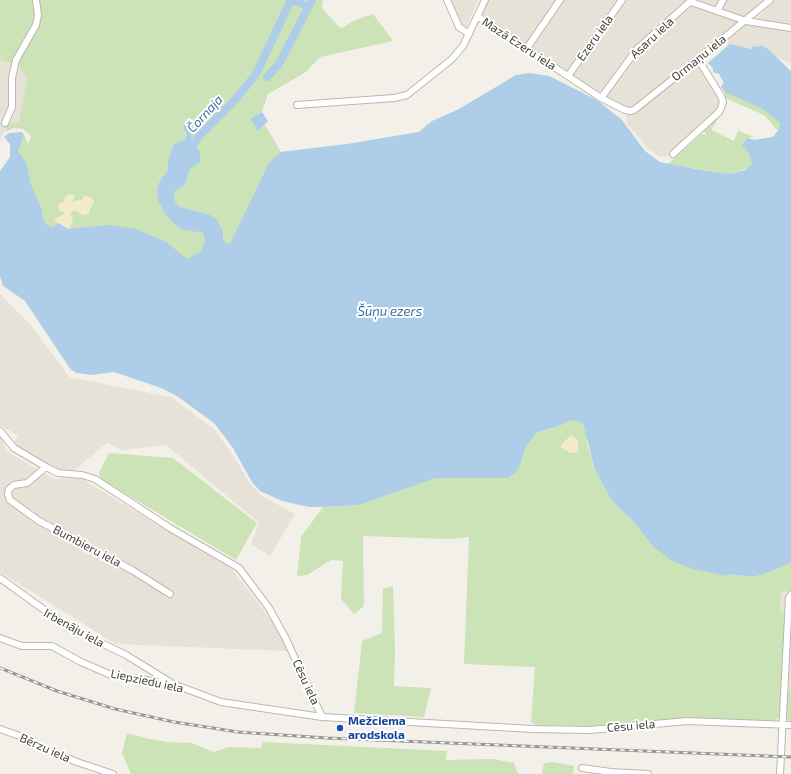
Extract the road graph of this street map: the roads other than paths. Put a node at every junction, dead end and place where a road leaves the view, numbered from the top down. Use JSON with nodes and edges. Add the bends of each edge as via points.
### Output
{"nodes":[{"id":1,"x":36,"y":0,"type":"edge"},
{"id":2,"x":448,"y":0,"type":"edge"},
{"id":3,"x":485,"y":0,"type":"edge"},
{"id":4,"x":560,"y":0,"type":"edge"},
{"id":5,"x":622,"y":0,"type":"edge"},
{"id":6,"x":723,"y":0,"type":"edge"},
{"id":7,"x":770,"y":0,"type":"edge"},
{"id":8,"x":691,"y":1,"type":"edge"},
{"id":9,"x":717,"y":12,"type":"junction"},
{"id":10,"x":477,"y":16,"type":"junction"},
{"id":11,"x":746,"y":21,"type":"junction"},
{"id":12,"x":791,"y":28,"type":"edge"},
{"id":13,"x":468,"y":34,"type":"junction"},
{"id":14,"x":527,"y":48,"type":"junction"},
{"id":15,"x":698,"y":59,"type":"junction"},
{"id":16,"x":568,"y":76,"type":"junction"},
{"id":17,"x":601,"y":98,"type":"junction"},
{"id":18,"x":297,"y":105,"type":"dead end"},
{"id":19,"x":625,"y":110,"type":"joint"},
{"id":20,"x":5,"y":123,"type":"dead end"},
{"id":21,"x":673,"y":154,"type":"dead end"},
{"id":22,"x":0,"y":431,"type":"edge"},
{"id":23,"x":46,"y":467,"type":"junction"},
{"id":24,"x":0,"y":578,"type":"edge"},
{"id":25,"x":170,"y":594,"type":"dead end"},
{"id":26,"x":791,"y":595,"type":"edge"},
{"id":27,"x":0,"y":638,"type":"edge"},
{"id":28,"x":788,"y":674,"type":"edge"},
{"id":29,"x":173,"y":684,"type":"junction"},
{"id":30,"x":784,"y":690,"type":"junction"},
{"id":31,"x":791,"y":691,"type":"edge"},
{"id":32,"x":322,"y":717,"type":"junction"},
{"id":33,"x":782,"y":725,"type":"junction"},
{"id":34,"x":791,"y":725,"type":"edge"},
{"id":35,"x":0,"y":729,"type":"edge"},
{"id":36,"x":582,"y":768,"type":"dead end"},
{"id":37,"x":113,"y":774,"type":"edge"},
{"id":38,"x":648,"y":774,"type":"edge"},
{"id":39,"x":780,"y":774,"type":"edge"}],
"edges":[{"from":1,"to":20,"type":"street","via":[[36,25],[16,60],[12,78],[12,107]]},
{"from":2,"to":13,"type":"street","via":[[459,27]]},
{"from":3,"to":10,"type":"street"},
{"from":4,"to":14,"type":"street"},
{"from":5,"to":16,"type":"street","name":"Ezeru iela"},
{"from":6,"to":9,"type":"street"},
{"from":7,"to":11,"type":"street","name":"Ormaņu iela"},
{"from":8,"to":9,"type":"street"},
{"from":8,"to":17,"type":"street","name":"Asaru iela","via":[[637,49]]},
{"from":9,"to":11,"type":"street"},
{"from":10,"to":13,"type":"street","name":"Mazā Ezeru iela"},
{"from":10,"to":14,"type":"street","name":"Mazā Ezeru iela"},
{"from":11,"to":12,"type":"street"},
{"from":11,"to":15,"type":"street","name":"Ormaņu iela"},
{"from":13,"to":18,"type":"street","name":"Mazā Ezeru iela","via":[[463,46],[452,59],[406,95]]},
{"from":14,"to":16,"type":"street","name":"Mazā Ezeru iela"},
{"from":15,"to":19,"type":"street","name":"Ormaņu iela","via":[[634,110]]},
{"from":15,"to":21,"type":"street","via":[[721,96],[722,108]]},
{"from":16,"to":17,"type":"street","name":"Mazā Ezeru iela"},
{"from":17,"to":19,"type":"street","name":"Mazā Ezeru iela"},
{"from":22,"to":23,"type":"street","name":"Cēsu iela","via":[[14,448]]},
{"from":23,"to":25,"type":"street","name":"Bumbieru iela","via":[[27,483],[14,485],[9,489],[10,500],[39,521],[132,570]]},
{"from":23,"to":32,"type":"street","name":"Cēsu iela","via":[[58,473],[95,479],[170,528],[239,568],[273,614]]},
{"from":24,"to":29,"type":"street","name":"Irbenāju iela","via":[[68,627],[126,655]]},
{"from":26,"to":28,"type":"street"},
{"from":27,"to":29,"type":"street","name":"Liepziedu iela","via":[[22,646],[52,646],[81,662],[111,674]]},
{"from":28,"to":30,"type":"street"},
{"from":29,"to":32,"type":"street","name":"Liepziedu iela","via":[[221,702]]},
{"from":30,"to":31,"type":"street"},
{"from":30,"to":33,"type":"street"},
{"from":32,"to":33,"type":"street","name":"Cēsu iela","via":[[590,730],[687,721]]},
{"from":33,"to":34,"type":"street","name":"Cēsu iela"},
{"from":33,"to":39,"type":"street"},
{"from":35,"to":37,"type":"street","name":"Bērzu iela","via":[[77,762]]},
{"from":36,"to":38,"type":"street"}]}
